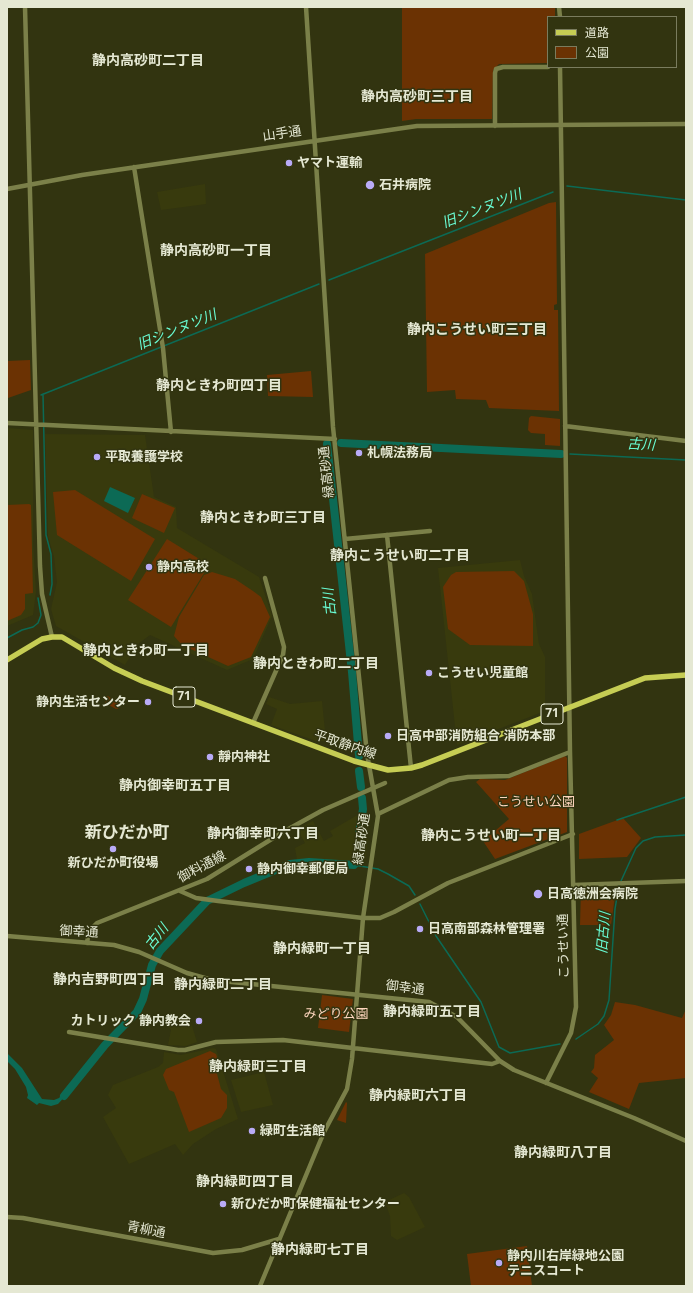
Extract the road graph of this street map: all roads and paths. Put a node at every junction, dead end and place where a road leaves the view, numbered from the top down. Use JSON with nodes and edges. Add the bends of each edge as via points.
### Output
{"nodes":[{"id":1,"x":25,"y":7,"type":"edge"},
{"id":2,"x":306,"y":7,"type":"edge"},
{"id":3,"x":547,"y":67,"type":"edge"},
{"id":4,"x":560,"y":68,"type":"edge"},
{"id":5,"x":562,"y":124,"type":"junction"},
{"id":6,"x":686,"y":124,"type":"edge"},
{"id":7,"x":496,"y":126,"type":"junction"},
{"id":8,"x":314,"y":141,"type":"junction"},
{"id":9,"x":134,"y":167,"type":"junction"},
{"id":10,"x":29,"y":185,"type":"junction"},
{"id":11,"x":7,"y":190,"type":"edge"},
{"id":12,"x":7,"y":424,"type":"edge"},
{"id":13,"x":41,"y":425,"type":"junction"},
{"id":14,"x":565,"y":426,"type":"junction"},
{"id":15,"x":172,"y":432,"type":"junction"},
{"id":16,"x":334,"y":439,"type":"junction"},
{"id":17,"x":686,"y":441,"type":"edge"},
{"id":18,"x":430,"y":531,"type":"dead end"},
{"id":19,"x":387,"y":535,"type":"junction"},
{"id":20,"x":345,"y":539,"type":"junction"},
{"id":21,"x":265,"y":578,"type":"dead end"},
{"id":22,"x":52,"y":637,"type":"junction"},
{"id":23,"x":7,"y":660,"type":"edge"},
{"id":24,"x":686,"y":675,"type":"edge"},
{"id":25,"x":570,"y":707,"type":"junction"},
{"id":26,"x":253,"y":723,"type":"junction"},
{"id":27,"x":570,"y":752,"type":"junction"},
{"id":28,"x":369,"y":766,"type":"junction"},
{"id":29,"x":411,"y":768,"type":"junction"},
{"id":30,"x":385,"y":782,"type":"dead end"},
{"id":31,"x":374,"y":787,"type":"junction"},
{"id":32,"x":378,"y":814,"type":"junction"},
{"id":33,"x":573,"y":834,"type":"junction"},
{"id":34,"x":686,"y":881,"type":"edge"},
{"id":35,"x":574,"y":885,"type":"junction"},
{"id":36,"x":180,"y":891,"type":"junction"},
{"id":37,"x":363,"y":918,"type":"junction"},
{"id":38,"x":7,"y":936,"type":"edge"},
{"id":39,"x":87,"y":943,"type":"junction"},
{"id":40,"x":358,"y":994,"type":"junction"},
{"id":41,"x":69,"y":1032,"type":"dead end"},
{"id":42,"x":353,"y":1047,"type":"junction"},
{"id":43,"x":500,"y":1061,"type":"junction"},
{"id":44,"x":546,"y":1083,"type":"junction"},
{"id":45,"x":686,"y":1141,"type":"edge"},
{"id":46,"x":7,"y":1218,"type":"edge"},
{"id":47,"x":279,"y":1239,"type":"junction"},
{"id":48,"x":260,"y":1286,"type":"edge"}],
"edges":[{"from":1,"to":10,"type":"street"},
{"from":2,"to":8,"type":"street","name":"緑高砂通"},
{"from":3,"to":7,"type":"street","via":[[496,69]]},
{"from":4,"to":5,"type":"street","name":"こうせい通"},
{"from":5,"to":6,"type":"street","name":"山手通"},
{"from":5,"to":7,"type":"street","name":"山手通"},
{"from":5,"to":14,"type":"street","name":"こうせい通"},
{"from":7,"to":8,"type":"street","name":"山手通","via":[[417,126]]},
{"from":8,"to":9,"type":"street","name":"山手通"},
{"from":8,"to":16,"type":"street","name":"緑高砂通"},
{"from":9,"to":10,"type":"street","name":"山手通"},
{"from":9,"to":15,"type":"street","via":[[163,346]]},
{"from":10,"to":11,"type":"street","name":"山手通"},
{"from":10,"to":13,"type":"street"},
{"from":12,"to":13,"type":"street"},
{"from":13,"to":15,"type":"street"},
{"from":13,"to":22,"type":"street","via":[[40,580]]},
{"from":14,"to":17,"type":"street"},
{"from":14,"to":25,"type":"street","name":"こうせい通"},
{"from":15,"to":16,"type":"street"},
{"from":16,"to":20,"type":"street","name":"緑高砂通"},
{"from":18,"to":19,"type":"street"},
{"from":19,"to":20,"type":"street"},
{"from":19,"to":29,"type":"street"},
{"from":20,"to":28,"type":"street","name":"緑高砂通"},
{"from":21,"to":26,"type":"street","via":[[284,647],[283,655]]},
{"from":22,"to":23,"type":"main road","via":[[42,639]]},
{"from":22,"to":26,"type":"main road","name":"平取静内線","number":"71","via":[[70,640],[114,668],[142,681]]},
{"from":24,"to":25,"type":"main road","name":"平取静内線","number":"71","via":[[645,678]]},
{"from":25,"to":27,"type":"street","name":"こうせい通"},
{"from":25,"to":29,"type":"main road","name":"平取静内線","number":"71"},
{"from":26,"to":28,"type":"main road","name":"平取静内線","number":"71"},
{"from":27,"to":32,"type":"street","via":[[509,776],[449,780]]},
{"from":27,"to":33,"type":"street","name":"こうせい通"},
{"from":28,"to":29,"type":"main road","name":"平取静内線","number":"71","via":[[388,770]]},
{"from":28,"to":31,"type":"street","name":"緑高砂通"},
{"from":30,"to":31,"type":"street","name":"御料通線"},
{"from":31,"to":32,"type":"street","name":"緑高砂通"},
{"from":31,"to":36,"type":"street","name":"御料通線","via":[[278,834],[207,879]]},
{"from":32,"to":37,"type":"street","name":"緑高砂通"},
{"from":33,"to":35,"type":"street","name":"こうせい通"},
{"from":33,"to":37,"type":"street","via":[[448,883],[380,918]]},
{"from":34,"to":35,"type":"street"},
{"from":35,"to":44,"type":"street","name":"こうせい通","via":[[576,1015],[571,1034]]},
{"from":36,"to":37,"type":"street","via":[[214,901]]},
{"from":36,"to":39,"type":"street","name":"御料通線","via":[[97,923],[89,932]]},
{"from":37,"to":40,"type":"street","name":"緑高砂通"},
{"from":38,"to":39,"type":"street","name":"御幸通"},
{"from":39,"to":40,"type":"street","name":"御幸通","via":[[114,945],[212,980]]},
{"from":40,"to":42,"type":"street","name":"緑高砂通"},
{"from":40,"to":43,"type":"street","name":"御幸通","via":[[416,1000],[442,1008],[466,1025]]},
{"from":41,"to":42,"type":"street","via":[[178,1050],[216,1042],[278,1040]]},
{"from":42,"to":43,"type":"street","via":[[492,1064]]},
{"from":42,"to":47,"type":"street","name":"緑高砂通","via":[[347,1089],[324,1132]]},
{"from":43,"to":44,"type":"street","name":"御幸通","via":[[514,1070]]},
{"from":44,"to":45,"type":"street","name":"御幸通"},
{"from":46,"to":47,"type":"street","name":"青柳通","via":[[23,1218],[213,1253],[242,1250]]},
{"from":47,"to":48,"type":"street","name":"緑高砂通"}]}
